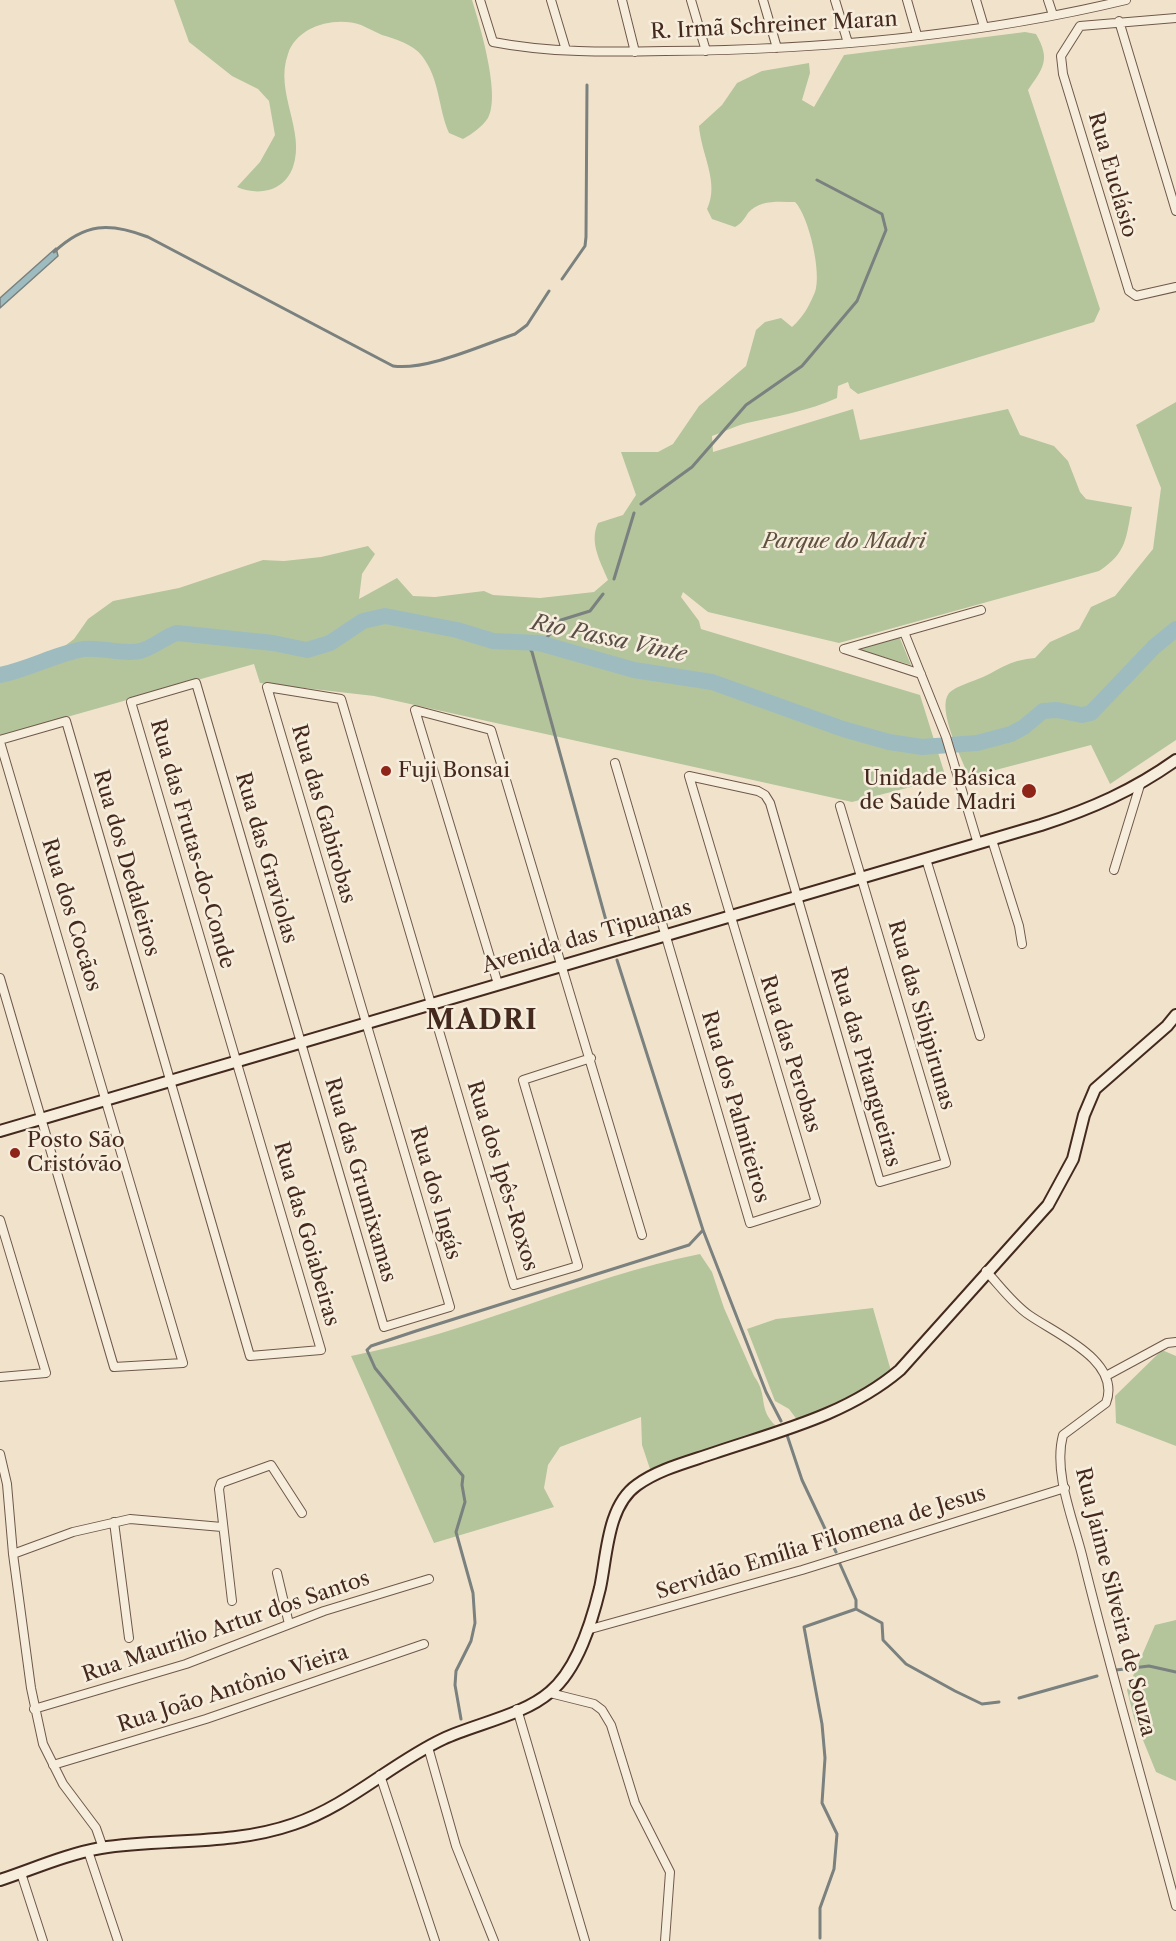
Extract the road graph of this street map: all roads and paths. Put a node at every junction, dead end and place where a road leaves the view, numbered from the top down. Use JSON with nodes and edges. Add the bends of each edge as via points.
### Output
{"nodes":[{"id":1,"x":480,"y":0,"type":"edge"},
{"id":2,"x":551,"y":0,"type":"edge"},
{"id":3,"x":622,"y":0,"type":"edge"},
{"id":4,"x":691,"y":0,"type":"edge"},
{"id":5,"x":763,"y":0,"type":"edge"},
{"id":6,"x":835,"y":0,"type":"edge"},
{"id":7,"x":907,"y":0,"type":"edge"},
{"id":8,"x":976,"y":0,"type":"edge"},
{"id":9,"x":1048,"y":0,"type":"edge"},
{"id":10,"x":1121,"y":1,"type":"edge"},
{"id":11,"x":1053,"y":15,"type":"junction"},
{"id":12,"x":1176,"y":18,"type":"edge"},
{"id":13,"x":1119,"y":21,"type":"junction"},
{"id":14,"x":984,"y":27,"type":"junction"},
{"id":15,"x":917,"y":35,"type":"junction"},
{"id":16,"x":848,"y":43,"type":"junction"},
{"id":17,"x":777,"y":48,"type":"junction"},
{"id":18,"x":567,"y":50,"type":"junction"},
{"id":19,"x":706,"y":51,"type":"junction"},
{"id":20,"x":635,"y":52,"type":"junction"},
{"id":21,"x":1176,"y":211,"type":"edge"},
{"id":22,"x":1176,"y":287,"type":"edge"},
{"id":23,"x":981,"y":610,"type":"dead end"},
{"id":24,"x":904,"y":632,"type":"junction"},
{"id":25,"x":921,"y":674,"type":"junction"},
{"id":26,"x":196,"y":683,"type":"joint"},
{"id":27,"x":0,"y":741,"type":"edge"},
{"id":28,"x":1176,"y":759,"type":"edge"},
{"id":29,"x":615,"y":763,"type":"dead end"},
{"id":30,"x":1140,"y":785,"type":"junction"},
{"id":31,"x":840,"y":806,"type":"dead end"},
{"id":32,"x":992,"y":840,"type":"junction"},
{"id":33,"x":978,"y":844,"type":"junction"},
{"id":34,"x":926,"y":859,"type":"junction"},
{"id":35,"x":1114,"y":870,"type":"dead end"},
{"id":36,"x":862,"y":878,"type":"junction"},
{"id":37,"x":796,"y":896,"type":"junction"},
{"id":38,"x":730,"y":915,"type":"junction"},
{"id":39,"x":666,"y":935,"type":"junction"},
{"id":40,"x":1022,"y":944,"type":"dead end"},
{"id":41,"x":563,"y":965,"type":"junction"},
{"id":42,"x":0,"y":978,"type":"edge"},
{"id":43,"x":498,"y":984,"type":"junction"},
{"id":44,"x":432,"y":1004,"type":"junction"},
{"id":45,"x":1176,"y":1015,"type":"edge"},
{"id":46,"x":366,"y":1022,"type":"junction"},
{"id":47,"x":980,"y":1036,"type":"dead end"},
{"id":48,"x":301,"y":1043,"type":"junction"},
{"id":49,"x":591,"y":1058,"type":"junction"},
{"id":50,"x":237,"y":1061,"type":"junction"},
{"id":51,"x":171,"y":1080,"type":"junction"},
{"id":52,"x":107,"y":1099,"type":"junction"},
{"id":53,"x":41,"y":1118,"type":"junction"},
{"id":54,"x":0,"y":1131,"type":"edge"},
{"id":55,"x":946,"y":1163,"type":"joint"},
{"id":56,"x":816,"y":1202,"type":"joint"},
{"id":57,"x":0,"y":1220,"type":"edge"},
{"id":58,"x":642,"y":1235,"type":"dead end"},
{"id":59,"x":986,"y":1271,"type":"junction"},
{"id":60,"x":384,"y":1328,"type":"joint"},
{"id":61,"x":1176,"y":1342,"type":"edge"},
{"id":62,"x":1106,"y":1376,"type":"junction"},
{"id":63,"x":0,"y":1377,"type":"edge"},
{"id":64,"x":0,"y":1454,"type":"edge"},
{"id":65,"x":1065,"y":1488,"type":"junction"},
{"id":66,"x":302,"y":1513,"type":"dead end"},
{"id":67,"x":114,"y":1522,"type":"junction"},
{"id":68,"x":222,"y":1527,"type":"junction"},
{"id":69,"x":13,"y":1554,"type":"junction"},
{"id":70,"x":277,"y":1573,"type":"dead end"},
{"id":71,"x":429,"y":1579,"type":"dead end"},
{"id":72,"x":232,"y":1601,"type":"dead end"},
{"id":73,"x":290,"y":1623,"type":"junction"},
{"id":74,"x":587,"y":1630,"type":"junction"},
{"id":75,"x":129,"y":1638,"type":"dead end"},
{"id":76,"x":424,"y":1644,"type":"dead end"},
{"id":77,"x":550,"y":1692,"type":"junction"},
{"id":78,"x":34,"y":1709,"type":"junction"},
{"id":79,"x":517,"y":1709,"type":"junction"},
{"id":80,"x":428,"y":1747,"type":"junction"},
{"id":81,"x":53,"y":1766,"type":"junction"},
{"id":82,"x":380,"y":1775,"type":"junction"},
{"id":83,"x":103,"y":1848,"type":"junction"},
{"id":84,"x":88,"y":1851,"type":"junction"},
{"id":85,"x":21,"y":1873,"type":"junction"},
{"id":86,"x":0,"y":1880,"type":"edge"},
{"id":87,"x":1176,"y":1906,"type":"edge"},
{"id":88,"x":43,"y":1941,"type":"edge"},
{"id":89,"x":118,"y":1941,"type":"edge"},
{"id":90,"x":435,"y":1941,"type":"edge"},
{"id":91,"x":494,"y":1941,"type":"edge"},
{"id":92,"x":585,"y":1941,"type":"edge"},
{"id":93,"x":665,"y":1941,"type":"edge"}],
"edges":[{"from":1,"to":18,"type":"street","name":"R. Irmã Schreiner Maran","via":[[493,42]]},
{"from":2,"to":18,"type":"street"},
{"from":3,"to":20,"type":"street"},
{"from":4,"to":19,"type":"street"},
{"from":5,"to":17,"type":"street"},
{"from":6,"to":16,"type":"street"},
{"from":7,"to":15,"type":"street"},
{"from":8,"to":14,"type":"street"},
{"from":9,"to":11,"type":"street"},
{"from":10,"to":11,"type":"street","name":"R. Irmã Schreiner Maran"},
{"from":11,"to":14,"type":"street","name":"R. Irmã Schreiner Maran"},
{"from":12,"to":13,"type":"street"},
{"from":13,"to":21,"type":"street"},
{"from":13,"to":22,"type":"street","name":"Rua Euclásio","via":[[1080,26],[1061,56],[1062,65],[1125,284],[1136,296]]},
{"from":14,"to":15,"type":"street","name":"R. Irmã Schreiner Maran"},
{"from":15,"to":16,"type":"street","name":"R. Irmã Schreiner Maran"},
{"from":16,"to":17,"type":"street","name":"R. Irmã Schreiner Maran"},
{"from":17,"to":19,"type":"street","name":"R. Irmã Schreiner Maran"},
{"from":18,"to":20,"type":"street","name":"R. Irmã Schreiner Maran"},
{"from":19,"to":20,"type":"street","name":"R. Irmã Schreiner Maran"},
{"from":23,"to":24,"type":"street"},
{"from":24,"to":25,"type":"street"},
{"from":24,"to":25,"type":"street","via":[[844,649]]},
{"from":25,"to":33,"type":"street","via":[[946,737]]},
{"from":26,"to":48,"type":"street","name":"Rua das Graviolas"},
{"from":26,"to":50,"type":"street","name":"Rua das Frutas-do-Conde","via":[[131,702]]},
{"from":27,"to":51,"type":"street","name":"Rua dos Dedaleiros","via":[[66,721]]},
{"from":27,"to":52,"type":"street","name":"Rua dos Cocãos"},
{"from":28,"to":30,"type":"main road","name":"Avenida das Tipuanas"},
{"from":29,"to":39,"type":"street"},
{"from":30,"to":32,"type":"main road","name":"Avenida das Tipuanas","via":[[1076,813]]},
{"from":30,"to":35,"type":"street"},
{"from":31,"to":36,"type":"street","name":"Rua das Sibipirunas"},
{"from":32,"to":33,"type":"main road","name":"Avenida das Tipuanas"},
{"from":32,"to":40,"type":"street"},
{"from":33,"to":34,"type":"main road","name":"Avenida das Tipuanas"},
{"from":34,"to":36,"type":"main road","name":"Avenida das Tipuanas"},
{"from":34,"to":47,"type":"street"},
{"from":36,"to":37,"type":"main road","name":"Avenida das Tipuanas"},
{"from":36,"to":55,"type":"street","name":"Rua das Sibipirunas"},
{"from":37,"to":38,"type":"main road","name":"Avenida das Tipuanas"},
{"from":37,"to":38,"type":"street","name":"Rua das Perobas","via":[[765,795],[689,776]]},
{"from":37,"to":55,"type":"street","name":"Rua das Pitangueiras","via":[[880,1182]]},
{"from":38,"to":39,"type":"main road","name":"Avenida das Tipuanas"},
{"from":38,"to":56,"type":"street","name":"Rua das Perobas"},
{"from":39,"to":41,"type":"main road","name":"Avenida das Tipuanas"},
{"from":39,"to":56,"type":"street","name":"Rua dos Palmiteiros","via":[[750,1223]]},
{"from":41,"to":43,"type":"main road","name":"Avenida das Tipuanas"},
{"from":41,"to":43,"type":"street","via":[[491,730],[415,710]]},
{"from":41,"to":49,"type":"street"},
{"from":42,"to":53,"type":"street"},
{"from":43,"to":44,"type":"main road","name":"Avenida das Tipuanas"},
{"from":44,"to":46,"type":"main road","name":"Avenida das Tipuanas"},
{"from":44,"to":46,"type":"street","name":"Rua das Gabirobas","via":[[341,699],[267,687]]},
{"from":44,"to":49,"type":"street","name":"Rua dos Ipês-Roxos","via":[[514,1285],[578,1266],[524,1080]]},
{"from":45,"to":59,"type":"main road","via":[[1095,1089],[1061,1186],[1034,1223]]},
{"from":46,"to":48,"type":"main road","name":"Avenida das Tipuanas"},
{"from":46,"to":60,"type":"street","name":"Rua dos Ingás","via":[[450,1307]]},
{"from":48,"to":50,"type":"main road","name":"Avenida das Tipuanas"},
{"from":48,"to":60,"type":"street","name":"Rua das Grumixamas"},
{"from":49,"to":58,"type":"street"},
{"from":50,"to":51,"type":"main road","name":"Avenida das Tipuanas"},
{"from":50,"to":51,"type":"street","name":"Rua das Goiabeiras","via":[[321,1350],[250,1356]]},
{"from":51,"to":52,"type":"main road","name":"Avenida das Tipuanas"},
{"from":52,"to":53,"type":"main road","name":"Avenida das Tipuanas"},
{"from":52,"to":53,"type":"street","name":"Rua dos Cocãos","via":[[183,1363],[114,1367]]},
{"from":53,"to":54,"type":"main road","name":"Avenida das Tipuanas"},
{"from":57,"to":63,"type":"street","via":[[46,1373]]},
{"from":59,"to":62,"type":"street","via":[[1024,1311],[1075,1342]]},
{"from":59,"to":74,"type":"main road","via":[[919,1351],[879,1388],[840,1409],[675,1467],[630,1490],[613,1524]]},
{"from":61,"to":62,"type":"street","via":[[1167,1343]]},
{"from":62,"to":65,"type":"street","name":"Rua Jaime Silveira de Souza","via":[[1110,1393],[1106,1403],[1063,1435]]},
{"from":64,"to":69,"type":"street","via":[[7,1484]]},
{"from":65,"to":74,"type":"street","name":"Servidão Emília Filomena de Jesus","via":[[802,1570]]},
{"from":65,"to":87,"type":"street","name":"Rua Jaime Silveira de Souza"},
{"from":66,"to":68,"type":"street","via":[[275,1469],[267,1465],[221,1483]]},
{"from":67,"to":68,"type":"street","via":[[139,1519]]},
{"from":67,"to":69,"type":"street"},
{"from":67,"to":75,"type":"street"},
{"from":68,"to":72,"type":"street"},
{"from":69,"to":78,"type":"street"},
{"from":70,"to":73,"type":"street"},
{"from":71,"to":73,"type":"street","name":"Rua Maurílio Artur dos Santos"},
{"from":73,"to":78,"type":"street","name":"Rua Maurílio Artur dos Santos","via":[[186,1664]]},
{"from":74,"to":77,"type":"main road"},
{"from":76,"to":81,"type":"street","name":"Rua João Antônio Vieira","via":[[216,1716]]},
{"from":77,"to":79,"type":"main road"},
{"from":77,"to":93,"type":"street","via":[[594,1704],[610,1725],[639,1813],[670,1872]]},
{"from":78,"to":81,"type":"street"},
{"from":79,"to":80,"type":"main road"},
{"from":79,"to":92,"type":"street"},
{"from":80,"to":82,"type":"main road"},
{"from":80,"to":91,"type":"street","via":[[456,1846]]},
{"from":81,"to":83,"type":"street","via":[[96,1828]]},
{"from":82,"to":83,"type":"main road","via":[[315,1815],[274,1830],[214,1840]]},
{"from":82,"to":90,"type":"street"},
{"from":83,"to":84,"type":"main road"},
{"from":84,"to":85,"type":"main road"},
{"from":84,"to":89,"type":"street"},
{"from":85,"to":86,"type":"main road"},
{"from":85,"to":88,"type":"street"}]}
